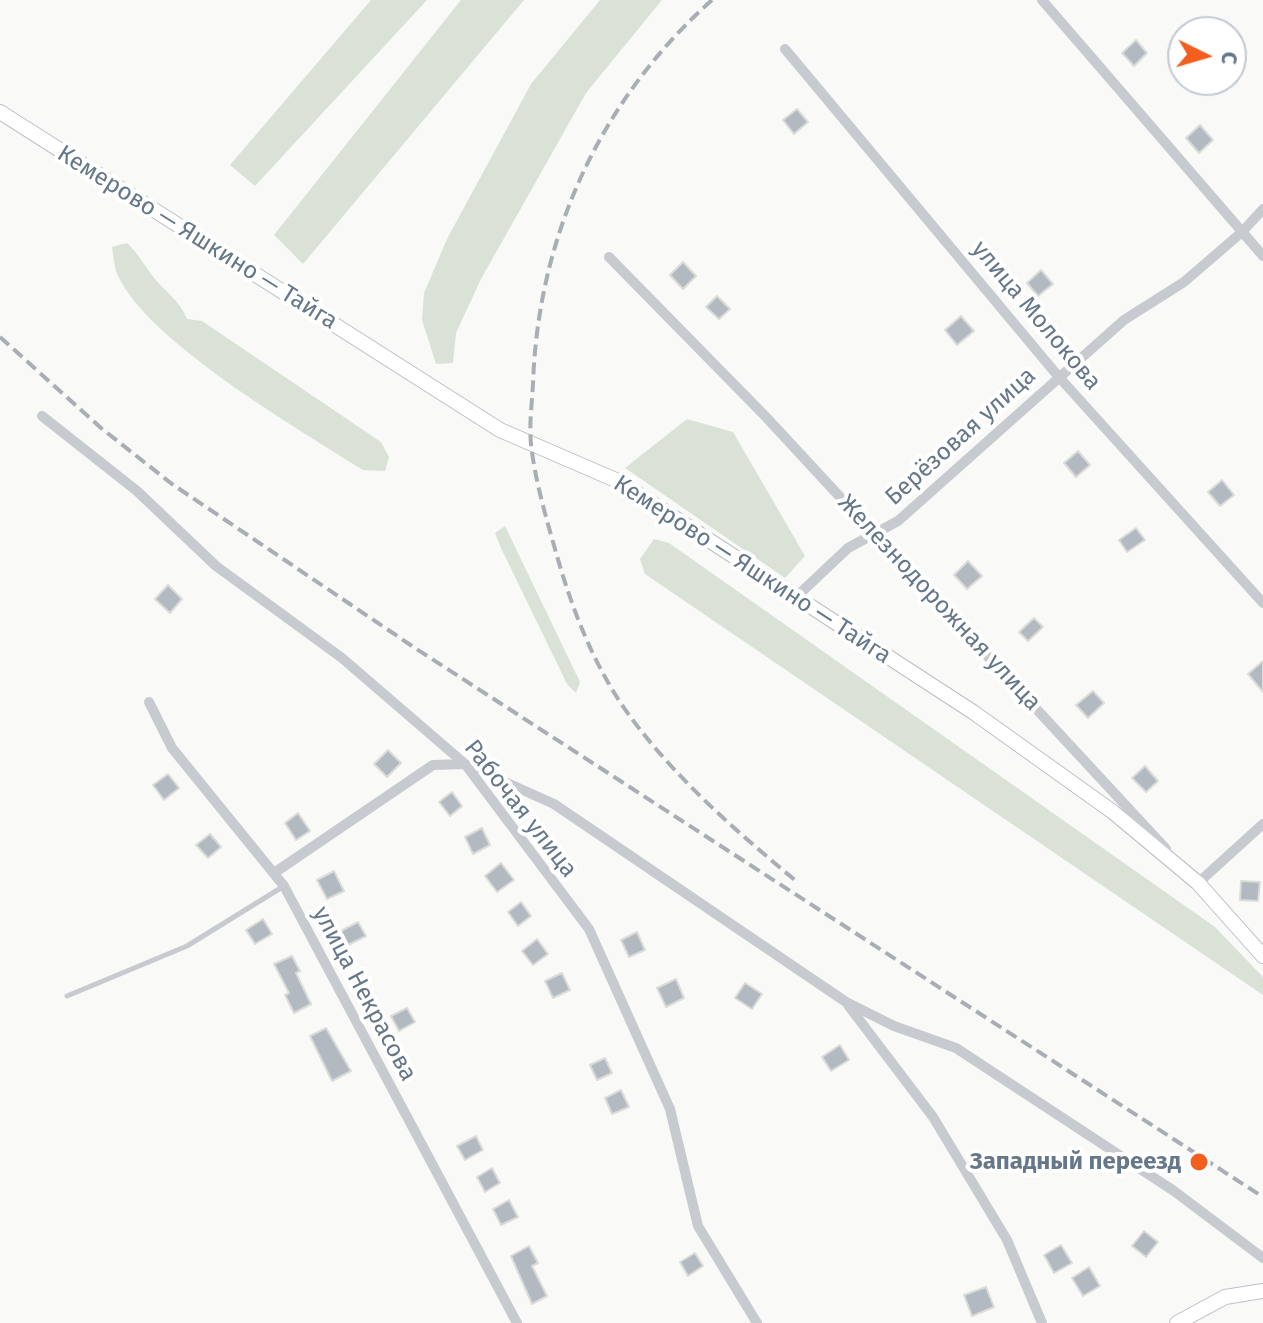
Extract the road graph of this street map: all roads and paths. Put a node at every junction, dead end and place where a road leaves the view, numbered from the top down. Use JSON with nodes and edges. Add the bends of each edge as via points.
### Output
{"nodes":[{"id":1,"x":1042,"y":0,"type":"edge"},
{"id":2,"x":785,"y":49,"type":"dead end"},
{"id":3,"x":0,"y":112,"type":"edge"},
{"id":4,"x":1263,"y":209,"type":"edge"},
{"id":5,"x":1242,"y":232,"type":"junction"},
{"id":6,"x":1263,"y":256,"type":"edge"},
{"id":7,"x":609,"y":257,"type":"dead end"},
{"id":8,"x":1058,"y":376,"type":"junction"},
{"id":9,"x":42,"y":416,"type":"dead end"},
{"id":10,"x":876,"y":535,"type":"junction"},
{"id":11,"x":794,"y":599,"type":"junction"},
{"id":12,"x":1263,"y":603,"type":"edge"},
{"id":13,"x":149,"y":702,"type":"dead end"},
{"id":14,"x":465,"y":764,"type":"junction"},
{"id":15,"x":1263,"y":824,"type":"edge"},
{"id":16,"x":274,"y":873,"type":"junction"},
{"id":17,"x":1198,"y":883,"type":"junction"},
{"id":18,"x":284,"y":886,"type":"junction"},
{"id":19,"x":1263,"y":956,"type":"edge"},
{"id":20,"x":67,"y":996,"type":"dead end"},
{"id":21,"x":846,"y":1002,"type":"junction"},
{"id":22,"x":1263,"y":1258,"type":"edge"},
{"id":23,"x":1263,"y":1291,"type":"edge"},
{"id":24,"x":517,"y":1323,"type":"edge"},
{"id":25,"x":757,"y":1323,"type":"edge"},
{"id":26,"x":1042,"y":1323,"type":"edge"},
{"id":27,"x":1177,"y":1323,"type":"edge"}],
"edges":[{"from":1,"to":5,"type":"street"},
{"from":2,"to":8,"type":"street","name":"улица Молокова"},
{"from":3,"to":11,"type":"main road","name":"Кемерово — Яшкино — Тайга","via":[[500,430],[618,481]]},
{"from":4,"to":5,"type":"street","name":"Берёзовая улица"},
{"from":5,"to":6,"type":"street"},
{"from":5,"to":8,"type":"street","name":"Берёзовая улица"},
{"from":7,"to":10,"type":"street","name":"Железнодорожная улица"},
{"from":8,"to":10,"type":"street","name":"Берёзовая улица"},
{"from":8,"to":12,"type":"street","name":"улица Молокова"},
{"from":9,"to":14,"type":"street","name":"Рабочая улица","via":[[137,491],[216,566],[342,658]]},
{"from":10,"to":11,"type":"street","name":"Берёзовая улица","via":[[848,548]]},
{"from":10,"to":17,"type":"street","name":"Железнодорожная улица"},
{"from":11,"to":17,"type":"main road","name":"Кемерово — Яшкино — Тайга","via":[[973,712],[1113,812]]},
{"from":13,"to":16,"type":"street","name":"улица Некрасова","via":[[172,748]]},
{"from":14,"to":16,"type":"street","via":[[433,765]]},
{"from":14,"to":21,"type":"street","via":[[554,804]]},
{"from":14,"to":25,"type":"street","name":"Рабочая улица","via":[[589,929],[670,1109],[698,1226]]},
{"from":15,"to":17,"type":"street"},
{"from":16,"to":18,"type":"street","name":"улица Некрасова"},
{"from":17,"to":19,"type":"main road","name":"Железнодорожная улица"},
{"from":18,"to":20,"type":"lane","via":[[187,946]]},
{"from":18,"to":24,"type":"street","name":"улица Некрасова"},
{"from":21,"to":22,"type":"street","via":[[956,1048],[1174,1191]]},
{"from":21,"to":26,"type":"street","via":[[933,1117],[1007,1240]]},
{"from":23,"to":27,"type":"main road","via":[[1225,1297]]}]}
